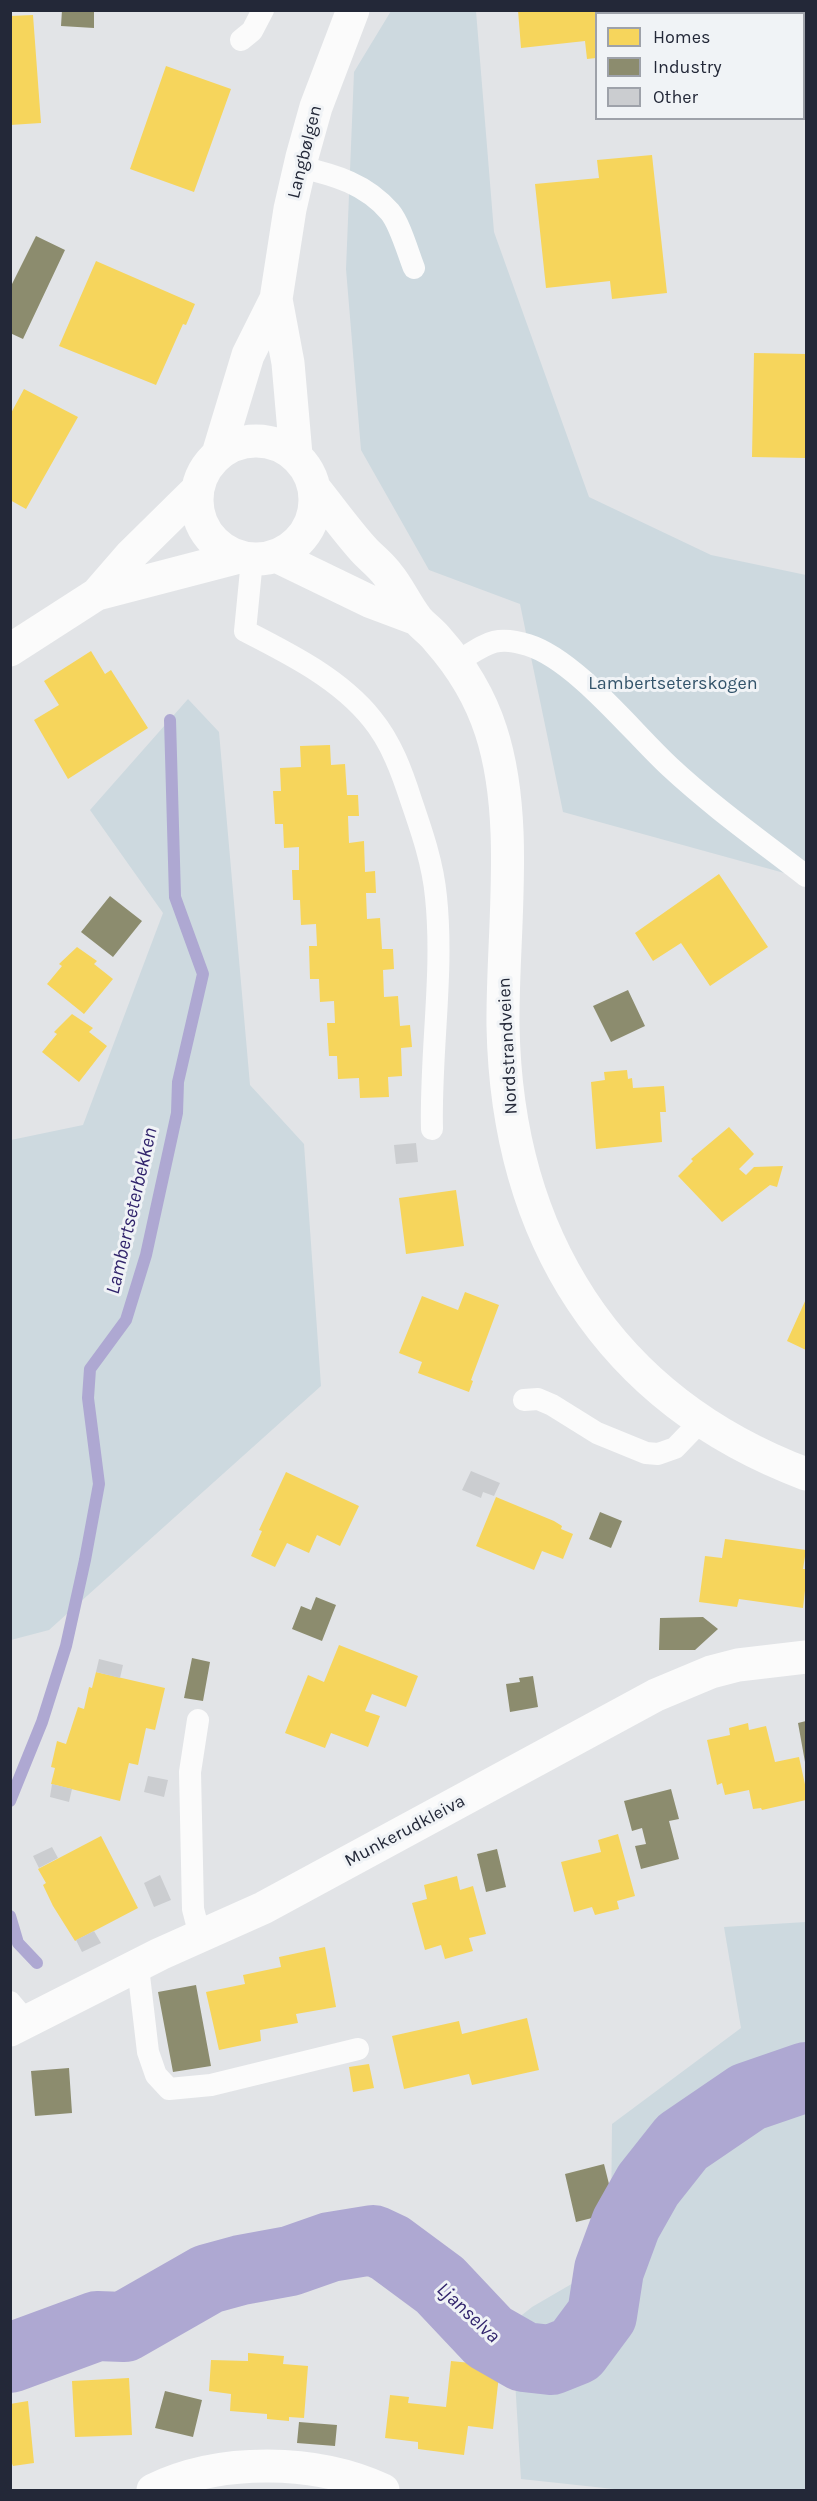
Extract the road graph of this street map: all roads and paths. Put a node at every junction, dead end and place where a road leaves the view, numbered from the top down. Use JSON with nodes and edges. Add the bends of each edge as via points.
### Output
{"nodes":[{"id":1,"x":263,"y":10,"type":"edge"},
{"id":2,"x":353,"y":10,"type":"edge"},
{"id":3,"x":242,"y":39,"type":"dead end"},
{"id":4,"x":300,"y":167,"type":"junction"},
{"id":5,"x":414,"y":268,"type":"dead end"},
{"id":6,"x":276,"y":299,"type":"junction"},
{"id":7,"x":218,"y":454,"type":"junction"},
{"id":8,"x":296,"y":455,"type":"junction"},
{"id":9,"x":198,"y":489,"type":"junction"},
{"id":10,"x":315,"y":489,"type":"junction"},
{"id":11,"x":256,"y":558,"type":"junction"},
{"id":12,"x":97,"y":594,"type":"junction"},
{"id":13,"x":417,"y":619,"type":"junction"},
{"id":14,"x":10,"y":650,"type":"edge"},
{"id":15,"x":457,"y":662,"type":"junction"},
{"id":16,"x":807,"y":876,"type":"edge"},
{"id":17,"x":432,"y":1130,"type":"dead end"},
{"id":18,"x":524,"y":1400,"type":"dead end"},
{"id":19,"x":700,"y":1422,"type":"junction"},
{"id":20,"x":807,"y":1474,"type":"edge"},
{"id":21,"x":807,"y":1657,"type":"edge"},
{"id":22,"x":198,"y":1720,"type":"dead end"},
{"id":23,"x":200,"y":1936,"type":"junction"},
{"id":24,"x":138,"y":1967,"type":"junction"},
{"id":25,"x":16,"y":2018,"type":"edge"},
{"id":26,"x":358,"y":2049,"type":"dead end"},
{"id":27,"x":153,"y":2490,"type":"edge"},
{"id":28,"x":383,"y":2490,"type":"edge"}],
"edges":[{"from":1,"to":3,"type":"lane","via":[[252,31]]},
{"from":2,"to":4,"type":"main road","name":"Langbølgen","via":[[316,107]]},
{"from":4,"to":5,"type":"lane","via":[[357,184],[391,213]]},
{"from":4,"to":6,"type":"main road","name":"Langbølgen"},
{"from":6,"to":7,"type":"main road","name":"Langbølgen","via":[[248,355]]},
{"from":6,"to":8,"type":"main road","name":"Langbølgen","via":[[288,363]]},
{"from":7,"to":8,"type":"main road","via":[[251,441],[275,444]]},
{"from":7,"to":9,"type":"main road","via":[[205,470]]},
{"from":8,"to":10,"type":"main road"},
{"from":9,"to":11,"type":"main road","via":[[198,514],[209,537],[228,552]]},
{"from":9,"to":12,"type":"main road"},
{"from":10,"to":11,"type":"main road","via":[[314,513],[305,535],[292,548]]},
{"from":10,"to":13,"type":"main road","name":"Nordstrandveien","via":[[388,574]]},
{"from":11,"to":12,"type":"main road"},
{"from":11,"to":13,"type":"main road","name":"Nordstrandveien"},
{"from":11,"to":17,"type":"lane","via":[[245,631],[314,669],[372,719],[404,778],[418,821],[436,898]]},
{"from":12,"to":14,"type":"main road"},
{"from":13,"to":15,"type":"main road","name":"Nordstrandveien"},
{"from":15,"to":16,"type":"lane","via":[[491,640],[531,645],[549,656],[591,688],[678,774]]},
{"from":15,"to":19,"type":"main road","name":"Nordstrandveien","via":[[483,710],[499,760],[506,823],[506,1066],[512,1125],[538,1220],[575,1292],[608,1337],[664,1395]]},
{"from":18,"to":19,"type":"lane","via":[[538,1399],[552,1405],[597,1433],[646,1453],[658,1454],[675,1448]]},
{"from":19,"to":20,"type":"main road","name":"Nordstrandveien","via":[[773,1462]]},
{"from":21,"to":23,"type":"main road","name":"Munkerudkleiva","via":[[738,1665],[656,1695],[284,1897]]},
{"from":22,"to":23,"type":"lane","via":[[190,1772],[193,1909]]},
{"from":23,"to":24,"type":"main road","name":"Munkerudkleiva"},
{"from":24,"to":25,"type":"main road","name":"Munkerudkleiva"},
{"from":24,"to":26,"type":"lane","via":[[148,2052],[156,2075],[169,2089],[211,2085]]},
{"from":27,"to":28,"type":"main road","via":[[202,2474],[264,2466],[318,2469]]}]}
